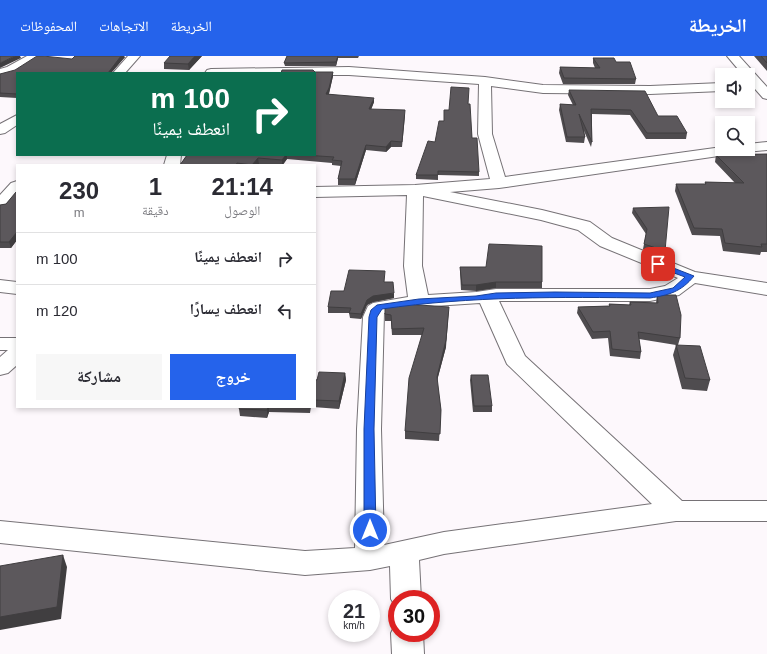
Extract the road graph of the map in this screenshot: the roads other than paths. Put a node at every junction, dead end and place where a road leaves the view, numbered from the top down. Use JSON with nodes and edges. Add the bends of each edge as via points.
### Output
{"nodes":[{"id":1,"x":35,"y":56,"type":"edge"},
{"id":2,"x":134,"y":56,"type":"edge"},
{"id":3,"x":733,"y":56,"type":"edge"},
{"id":4,"x":240,"y":60,"type":"dead end"},
{"id":5,"x":742,"y":68,"type":"edge"},
{"id":6,"x":120,"y":72,"type":"edge"},
{"id":7,"x":227,"y":72,"type":"edge"},
{"id":8,"x":287,"y":72,"type":"edge"},
{"id":9,"x":0,"y":73,"type":"edge"},
{"id":10,"x":16,"y":74,"type":"edge"},
{"id":11,"x":767,"y":77,"type":"edge"},
{"id":12,"x":755,"y":78,"type":"edge"},
{"id":13,"x":485,"y":81,"type":"junction"},
{"id":14,"x":755,"y":84,"type":"edge"},
{"id":15,"x":715,"y":87,"type":"edge"},
{"id":16,"x":767,"y":95,"type":"edge"},
{"id":17,"x":16,"y":120,"type":"edge"},
{"id":18,"x":0,"y":130,"type":"edge"},
{"id":19,"x":766,"y":146,"type":"edge"},
{"id":20,"x":755,"y":147,"type":"edge"},
{"id":21,"x":715,"y":153,"type":"edge"},
{"id":22,"x":499,"y":183,"type":"junction"},
{"id":23,"x":0,"y":185,"type":"edge"},
{"id":24,"x":16,"y":186,"type":"edge"},
{"id":25,"x":16,"y":187,"type":"edge"},
{"id":26,"x":415,"y":190,"type":"junction"},
{"id":27,"x":316,"y":192,"type":"edge"},
{"id":28,"x":0,"y":205,"type":"edge"},
{"id":29,"x":690,"y":276,"type":"junction"},
{"id":30,"x":0,"y":286,"type":"edge"},
{"id":31,"x":16,"y":288,"type":"edge"},
{"id":32,"x":767,"y":289,"type":"edge"},
{"id":33,"x":487,"y":296,"type":"junction"},
{"id":34,"x":419,"y":301,"type":"junction"},
{"id":35,"x":0,"y":344,"type":"edge"},
{"id":36,"x":16,"y":344,"type":"edge"},
{"id":37,"x":16,"y":355,"type":"edge"},
{"id":38,"x":0,"y":368,"type":"edge"},
{"id":39,"x":676,"y":511,"type":"junction"},
{"id":40,"x":767,"y":511,"type":"edge"},
{"id":41,"x":0,"y":532,"type":"edge"},
{"id":42,"x":404,"y":552,"type":"junction"},
{"id":43,"x":370,"y":558,"type":"junction"},
{"id":44,"x":406,"y":590,"type":"edge"},
{"id":45,"x":407,"y":642,"type":"edge"},
{"id":46,"x":408,"y":654,"type":"edge"}],
"edges":[{"from":1,"to":9,"type":"street","via":[[11,70]]},
{"from":2,"to":6,"type":"street"},
{"from":3,"to":5,"type":"street"},
{"from":4,"to":7,"type":"street"},
{"from":8,"to":13,"type":"street","via":[[348,71]]},
{"from":9,"to":10,"type":"street"},
{"from":11,"to":12,"type":"street"},
{"from":13,"to":15,"type":"street","via":[[543,89],[650,90]]},
{"from":13,"to":22,"type":"street","via":[[485,134]]},
{"from":14,"to":16,"type":"street"},
{"from":17,"to":18,"type":"street"},
{"from":19,"to":20,"type":"street"},
{"from":21,"to":22,"type":"street"},
{"from":22,"to":26,"type":"street"},
{"from":23,"to":24,"type":"street"},
{"from":25,"to":28,"type":"street"},
{"from":26,"to":27,"type":"street"},
{"from":26,"to":29,"type":"street","via":[[542,215],[584,226],[606,242]]},
{"from":26,"to":34,"type":"street","via":[[413,266]]},
{"from":29,"to":32,"type":"street"},
{"from":29,"to":33,"type":"street","via":[[676,290],[650,296]]},
{"from":30,"to":31,"type":"street"},
{"from":33,"to":34,"type":"street"},
{"from":33,"to":39,"type":"street","via":[[515,359]]},
{"from":34,"to":43,"type":"street","via":[[380,307],[373,317],[369,429]]},
{"from":35,"to":36,"type":"street"},
{"from":37,"to":38,"type":"street"},
{"from":39,"to":40,"type":"street"},
{"from":39,"to":42,"type":"street","via":[[444,543]]},
{"from":41,"to":43,"type":"street","via":[[305,563]]},
{"from":42,"to":43,"type":"street"},
{"from":42,"to":44,"type":"street"},
{"from":45,"to":46,"type":"street"}]}
